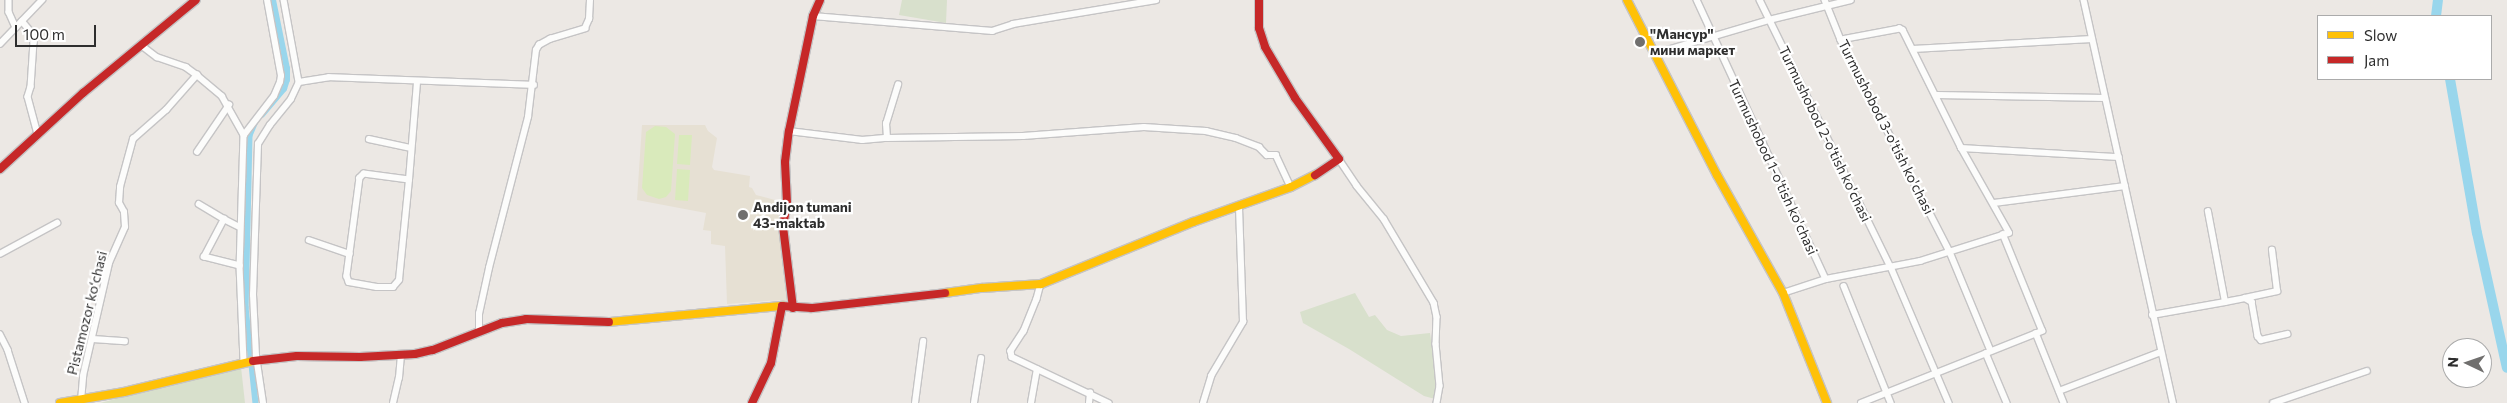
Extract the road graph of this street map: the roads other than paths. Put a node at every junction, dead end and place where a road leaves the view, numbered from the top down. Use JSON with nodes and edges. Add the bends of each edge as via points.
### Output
{"nodes":[{"id":1,"x":9,"y":0,"type":"edge"},
{"id":2,"x":42,"y":0,"type":"edge"},
{"id":3,"x":196,"y":0,"type":"edge"},
{"id":4,"x":267,"y":0,"type":"edge"},
{"id":5,"x":284,"y":0,"type":"edge"},
{"id":6,"x":590,"y":0,"type":"edge"},
{"id":7,"x":820,"y":0,"type":"edge"},
{"id":8,"x":1156,"y":0,"type":"edge"},
{"id":9,"x":1260,"y":0,"type":"edge"},
{"id":10,"x":1627,"y":0,"type":"edge"},
{"id":11,"x":1697,"y":0,"type":"edge"},
{"id":12,"x":1760,"y":0,"type":"edge"},
{"id":13,"x":1825,"y":0,"type":"edge"},
{"id":14,"x":1851,"y":0,"type":"edge"},
{"id":15,"x":2084,"y":0,"type":"edge"},
{"id":16,"x":1828,"y":7,"type":"junction"},
{"id":17,"x":813,"y":16,"type":"junction"},
{"id":18,"x":1768,"y":20,"type":"junction"},
{"id":19,"x":22,"y":21,"type":"junction"},
{"id":20,"x":16,"y":28,"type":"junction"},
{"id":21,"x":1712,"y":36,"type":"junction"},
{"id":22,"x":2092,"y":38,"type":"junction"},
{"id":23,"x":1841,"y":40,"type":"junction"},
{"id":24,"x":0,"y":44,"type":"edge"},
{"id":25,"x":141,"y":46,"type":"junction"},
{"id":26,"x":1913,"y":49,"type":"junction"},
{"id":27,"x":1654,"y":54,"type":"junction"},
{"id":28,"x":197,"y":75,"type":"junction"},
{"id":29,"x":299,"y":82,"type":"junction"},
{"id":30,"x":418,"y":82,"type":"junction"},
{"id":31,"x":534,"y":85,"type":"junction"},
{"id":32,"x":898,"y":85,"type":"dead end"},
{"id":33,"x":1937,"y":95,"type":"junction"},
{"id":34,"x":2106,"y":98,"type":"junction"},
{"id":35,"x":229,"y":105,"type":"junction"},
{"id":36,"x":788,"y":131,"type":"junction"},
{"id":37,"x":38,"y":134,"type":"junction"},
{"id":38,"x":244,"y":135,"type":"junction"},
{"id":39,"x":887,"y":138,"type":"junction"},
{"id":40,"x":369,"y":139,"type":"dead end"},
{"id":41,"x":411,"y":148,"type":"junction"},
{"id":42,"x":1961,"y":148,"type":"junction"},
{"id":43,"x":197,"y":152,"type":"dead end"},
{"id":44,"x":2119,"y":158,"type":"junction"},
{"id":45,"x":1339,"y":159,"type":"junction"},
{"id":46,"x":0,"y":169,"type":"edge"},
{"id":47,"x":409,"y":180,"type":"junction"},
{"id":48,"x":1291,"y":186,"type":"junction"},
{"id":49,"x":2125,"y":186,"type":"junction"},
{"id":50,"x":1994,"y":203,"type":"junction"},
{"id":51,"x":200,"y":204,"type":"dead end"},
{"id":52,"x":1239,"y":207,"type":"junction"},
{"id":53,"x":2208,"y":212,"type":"dead end"},
{"id":54,"x":224,"y":219,"type":"junction"},
{"id":55,"x":57,"y":223,"type":"dead end"},
{"id":56,"x":240,"y":228,"type":"junction"},
{"id":57,"x":2004,"y":235,"type":"junction"},
{"id":58,"x":309,"y":240,"type":"dead end"},
{"id":59,"x":2272,"y":250,"type":"dead end"},
{"id":60,"x":1950,"y":252,"type":"junction"},
{"id":61,"x":0,"y":254,"type":"edge"},
{"id":62,"x":350,"y":254,"type":"junction"},
{"id":63,"x":240,"y":266,"type":"junction"},
{"id":64,"x":1892,"y":267,"type":"junction"},
{"id":65,"x":1826,"y":279,"type":"junction"},
{"id":66,"x":1041,"y":284,"type":"junction"},
{"id":67,"x":1844,"y":286,"type":"dead end"},
{"id":68,"x":1783,"y":292,"type":"junction"},
{"id":69,"x":2245,"y":298,"type":"junction"},
{"id":70,"x":2225,"y":302,"type":"junction"},
{"id":71,"x":782,"y":306,"type":"junction"},
{"id":72,"x":793,"y":308,"type":"junction"},
{"id":73,"x":2152,"y":315,"type":"junction"},
{"id":74,"x":479,"y":333,"type":"junction"},
{"id":75,"x":2036,"y":333,"type":"junction"},
{"id":76,"x":0,"y":334,"type":"edge"},
{"id":77,"x":2287,"y":334,"type":"dead end"},
{"id":78,"x":93,"y":339,"type":"junction"},
{"id":79,"x":125,"y":341,"type":"dead end"},
{"id":80,"x":923,"y":342,"type":"dead end"},
{"id":81,"x":0,"y":347,"type":"edge"},
{"id":82,"x":8,"y":350,"type":"junction"},
{"id":83,"x":1989,"y":352,"type":"junction"},
{"id":84,"x":2161,"y":352,"type":"junction"},
{"id":85,"x":401,"y":356,"type":"junction"},
{"id":86,"x":981,"y":359,"type":"dead end"},
{"id":87,"x":257,"y":361,"type":"junction"},
{"id":88,"x":245,"y":363,"type":"junction"},
{"id":89,"x":1037,"y":370,"type":"junction"},
{"id":90,"x":2367,"y":371,"type":"dead end"},
{"id":91,"x":1937,"y":373,"type":"junction"},
{"id":92,"x":2059,"y":391,"type":"junction"},
{"id":93,"x":1090,"y":393,"type":"junction"},
{"id":94,"x":1886,"y":393,"type":"junction"},
{"id":95,"x":81,"y":400,"type":"edge"},
{"id":96,"x":26,"y":403,"type":"edge"},
{"id":97,"x":60,"y":403,"type":"edge"},
{"id":98,"x":263,"y":403,"type":"edge"},
{"id":99,"x":393,"y":403,"type":"edge"},
{"id":100,"x":752,"y":403,"type":"edge"},
{"id":101,"x":915,"y":403,"type":"edge"},
{"id":102,"x":974,"y":403,"type":"edge"},
{"id":103,"x":1031,"y":403,"type":"edge"},
{"id":104,"x":1089,"y":403,"type":"edge"},
{"id":105,"x":1109,"y":403,"type":"edge"},
{"id":106,"x":1203,"y":403,"type":"edge"},
{"id":107,"x":1437,"y":403,"type":"edge"},
{"id":108,"x":1827,"y":403,"type":"edge"},
{"id":109,"x":1861,"y":403,"type":"edge"},
{"id":110,"x":1891,"y":403,"type":"edge"},
{"id":111,"x":1949,"y":403,"type":"edge"},
{"id":112,"x":2007,"y":403,"type":"edge"},
{"id":113,"x":2064,"y":403,"type":"edge"},
{"id":114,"x":2173,"y":403,"type":"edge"},
{"id":115,"x":2274,"y":403,"type":"edge"}],
"edges":[{"from":1,"to":20,"type":"street"},
{"from":2,"to":19,"type":"street"},
{"from":3,"to":25,"type":"street"},
{"from":4,"to":38,"type":"street","via":[[280,82],[274,96]]},
{"from":5,"to":29,"type":"street"},
{"from":6,"to":31,"type":"street","via":[[586,28],[539,45]]},
{"from":7,"to":17,"type":"street"},
{"from":8,"to":17,"type":"street","via":[[1013,24],[992,31]]},
{"from":9,"to":45,"type":"street","via":[[1259,28],[1265,47],[1295,98]]},
{"from":10,"to":27,"type":"street"},
{"from":11,"to":21,"type":"street","name":"Turmushobod 1-o'tish ko'chasi"},
{"from":12,"to":18,"type":"street","name":"Turmushobod 2-o'tish ko'chasi"},
{"from":13,"to":16,"type":"street","name":"Turmushobod 3-o'tish ko'chasi"},
{"from":14,"to":16,"type":"street"},
{"from":15,"to":22,"type":"street"},
{"from":16,"to":18,"type":"street"},
{"from":16,"to":23,"type":"street","name":"Turmushobod 3-o'tish ko'chasi"},
{"from":17,"to":36,"type":"street"},
{"from":18,"to":21,"type":"street"},
{"from":18,"to":64,"type":"street","name":"Turmushobod 2-o'tish ko'chasi"},
{"from":19,"to":20,"type":"street"},
{"from":19,"to":37,"type":"street","via":[[32,33],[34,42],[28,97]]},
{"from":20,"to":24,"type":"street"},
{"from":21,"to":27,"type":"street"},
{"from":21,"to":65,"type":"street","name":"Turmushobod 1-o'tish ko'chasi"},
{"from":22,"to":26,"type":"street"},
{"from":22,"to":34,"type":"street"},
{"from":23,"to":26,"type":"street","via":[[1902,29]]},
{"from":23,"to":60,"type":"street","name":"Turmushobod 3-o'tish ko'chasi"},
{"from":25,"to":28,"type":"street"},
{"from":25,"to":37,"type":"street"},
{"from":26,"to":33,"type":"street"},
{"from":27,"to":68,"type":"street"},
{"from":28,"to":35,"type":"street"},
{"from":28,"to":78,"type":"street","name":"Pistamozor koʻchasi","via":[[166,110],[133,139],[120,187],[125,227],[109,263]]},
{"from":29,"to":30,"type":"street","via":[[329,77]]},
{"from":29,"to":87,"type":"street","via":[[291,99],[258,144],[253,295]]},
{"from":30,"to":31,"type":"street"},
{"from":30,"to":41,"type":"street"},
{"from":31,"to":74,"type":"street","via":[[489,268],[479,314]]},
{"from":32,"to":39,"type":"street","via":[[886,124]]},
{"from":33,"to":34,"type":"street"},
{"from":33,"to":42,"type":"street"},
{"from":34,"to":44,"type":"street"},
{"from":35,"to":38,"type":"street"},
{"from":35,"to":43,"type":"street"},
{"from":36,"to":39,"type":"street","via":[[862,140]]},
{"from":36,"to":72,"type":"street","via":[[785,162],[787,203],[783,226]]},
{"from":37,"to":46,"type":"street"},
{"from":38,"to":56,"type":"street"},
{"from":39,"to":48,"type":"street","via":[[1023,136],[1144,127],[1206,131],[1236,138],[1259,147],[1267,155],[1276,155]]},
{"from":40,"to":41,"type":"street"},
{"from":41,"to":47,"type":"street"},
{"from":42,"to":44,"type":"street"},
{"from":42,"to":50,"type":"street"},
{"from":44,"to":49,"type":"street"},
{"from":45,"to":48,"type":"street"},
{"from":45,"to":107,"type":"street","via":[[1384,219],[1434,303],[1440,386]]},
{"from":47,"to":62,"type":"street","via":[[361,175]]},
{"from":47,"to":62,"type":"street","via":[[397,284],[377,287],[349,282]]},
{"from":48,"to":52,"type":"street"},
{"from":49,"to":50,"type":"street"},
{"from":49,"to":73,"type":"street"},
{"from":50,"to":57,"type":"street","via":[[2009,233]]},
{"from":51,"to":54,"type":"street"},
{"from":52,"to":66,"type":"street","via":[[1193,222]]},
{"from":52,"to":106,"type":"street","via":[[1243,322],[1211,376]]},
{"from":53,"to":70,"type":"street"},
{"from":54,"to":56,"type":"street"},
{"from":54,"to":63,"type":"street","via":[[204,257]]},
{"from":55,"to":61,"type":"street"},
{"from":56,"to":63,"type":"street"},
{"from":57,"to":60,"type":"street"},
{"from":57,"to":75,"type":"street","via":[[2042,331]]},
{"from":58,"to":62,"type":"street"},
{"from":59,"to":69,"type":"street","via":[[2277,291]]},
{"from":60,"to":64,"type":"street"},
{"from":60,"to":83,"type":"street","name":"Turmushobod 3-o'tish ko'chasi"},
{"from":63,"to":88,"type":"street"},
{"from":64,"to":65,"type":"street"},
{"from":64,"to":91,"type":"street","name":"Turmushobod 2-o'tish ko'chasi"},
{"from":65,"to":68,"type":"street"},
{"from":66,"to":72,"type":"street"},
{"from":66,"to":89,"type":"street","via":[[1024,332],[1010,353],[1016,360]]},
{"from":67,"to":94,"type":"street"},
{"from":68,"to":108,"type":"street"},
{"from":69,"to":70,"type":"street"},
{"from":69,"to":77,"type":"street","via":[[2252,302],[2261,340]]},
{"from":70,"to":73,"type":"street"},
{"from":71,"to":72,"type":"street"},
{"from":71,"to":74,"type":"street","via":[[623,322],[526,319],[502,323]]},
{"from":71,"to":100,"type":"street","via":[[771,363]]},
{"from":73,"to":84,"type":"street"},
{"from":74,"to":85,"type":"street","via":[[433,350]]},
{"from":75,"to":83,"type":"street"},
{"from":75,"to":92,"type":"street"},
{"from":76,"to":82,"type":"street"},
{"from":78,"to":79,"type":"street"},
{"from":78,"to":95,"type":"street","name":"Pistamozor koʻchasi","via":[[83,376]]},
{"from":80,"to":101,"type":"street"},
{"from":81,"to":82,"type":"street"},
{"from":82,"to":96,"type":"street"},
{"from":83,"to":91,"type":"street"},
{"from":83,"to":112,"type":"street","name":"Turmushobod 3-o'tish ko'chasi"},
{"from":84,"to":92,"type":"street"},
{"from":84,"to":114,"type":"street"},
{"from":85,"to":87,"type":"street","via":[[297,356]]},
{"from":85,"to":99,"type":"street"},
{"from":86,"to":102,"type":"street"},
{"from":87,"to":88,"type":"street"},
{"from":87,"to":98,"type":"street"},
{"from":88,"to":95,"type":"street"},
{"from":89,"to":93,"type":"street"},
{"from":89,"to":103,"type":"street"},
{"from":90,"to":115,"type":"street"},
{"from":91,"to":94,"type":"street"},
{"from":91,"to":111,"type":"street","name":"Turmushobod 2-o'tish ko'chasi"},
{"from":92,"to":113,"type":"street"},
{"from":93,"to":104,"type":"street"},
{"from":93,"to":105,"type":"street"},
{"from":94,"to":109,"type":"street"},
{"from":94,"to":110,"type":"street"},
{"from":95,"to":97,"type":"street"}]}
